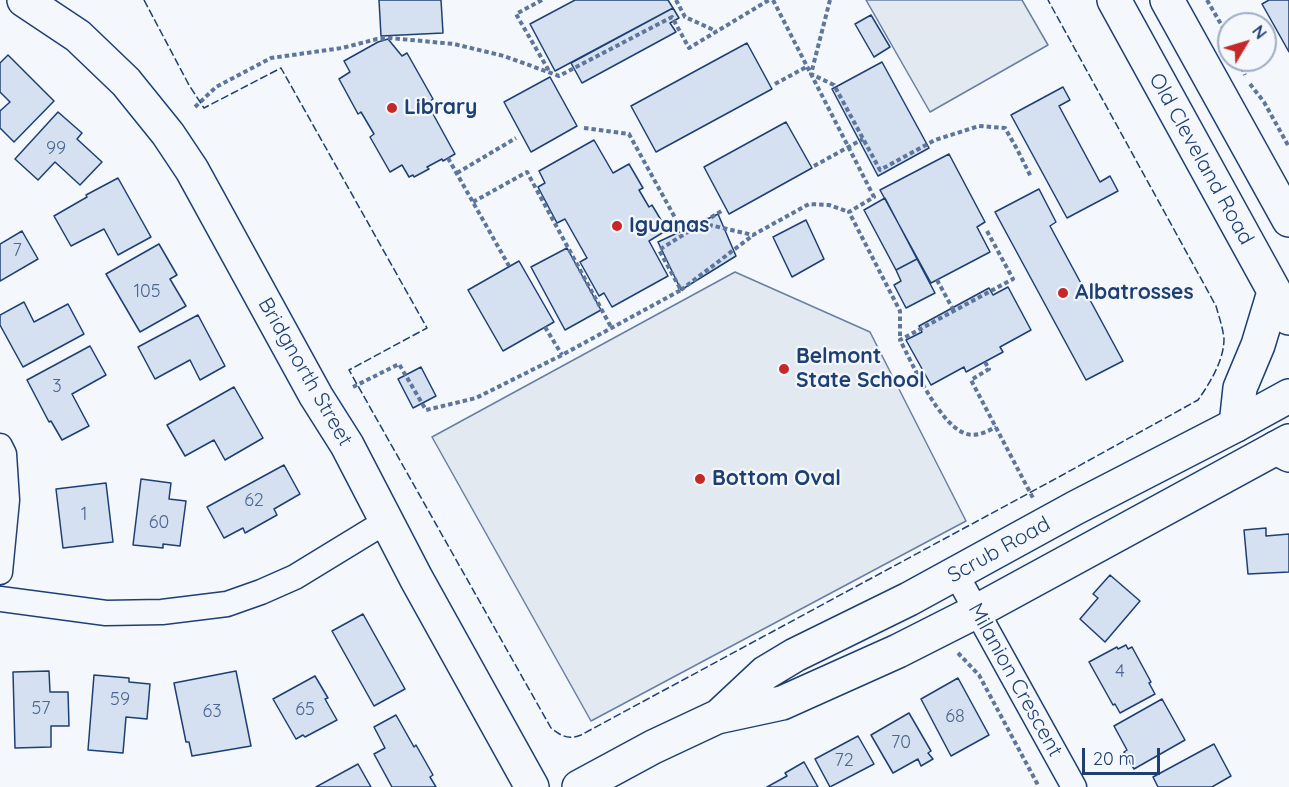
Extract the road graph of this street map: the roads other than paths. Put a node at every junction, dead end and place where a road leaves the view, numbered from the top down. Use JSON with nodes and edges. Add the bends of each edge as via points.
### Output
{"nodes":[{"id":1,"x":24,"y":0,"type":"edge"},
{"id":2,"x":1114,"y":0,"type":"edge"},
{"id":3,"x":1167,"y":0,"type":"edge"},
{"id":4,"x":1289,"y":220,"type":"edge"},
{"id":5,"x":1282,"y":305,"type":"edge"},
{"id":6,"x":1289,"y":396,"type":"edge"},
{"id":7,"x":1236,"y":426,"type":"junction"},
{"id":8,"x":0,"y":446,"type":"edge"},
{"id":9,"x":1284,"y":448,"type":"edge"},
{"id":10,"x":385,"y":522,"type":"junction"},
{"id":11,"x":0,"y":572,"type":"edge"},
{"id":12,"x":956,"y":574,"type":"junction"},
{"id":13,"x":0,"y":599,"type":"edge"},
{"id":14,"x":976,"y":611,"type":"junction"},
{"id":15,"x":717,"y":717,"type":"junction"},
{"id":16,"x":532,"y":787,"type":"edge"},
{"id":17,"x":579,"y":787,"type":"edge"},
{"id":18,"x":1074,"y":787,"type":"edge"}],
"edges":[{"from":1,"to":10,"type":"main road","name":"Bridgnorth Street","via":[[78,36],[126,82],[168,134],[347,445]]},
{"from":2,"to":5,"type":"main road","name":"Old Cleveland Road"},
{"from":3,"to":4,"type":"main road"},
{"from":5,"to":7,"type":"main road","via":[[1258,345],[1240,388]]},
{"from":6,"to":7,"type":"main road","name":"Scrub Road"},
{"from":7,"to":12,"type":"main road","name":"Scrub Road"},
{"from":8,"to":11,"type":"street","via":[[7,500]]},
{"from":9,"to":14,"type":"main road","name":"Scrub Road"},
{"from":10,"to":13,"type":"street","via":[[295,577],[227,604],[162,612],[106,612]]},
{"from":10,"to":16,"type":"main road","name":"Bridgnorth Street"},
{"from":12,"to":14,"type":"street","name":"Milanion Crescent"},
{"from":12,"to":15,"type":"main road","name":"Scrub Road","via":[[765,672]]},
{"from":14,"to":15,"type":"main road","name":"Scrub Road","via":[[782,703]]},
{"from":14,"to":18,"type":"street","name":"Milanion Crescent"},
{"from":15,"to":17,"type":"main road","name":"Scrub Road"}]}
